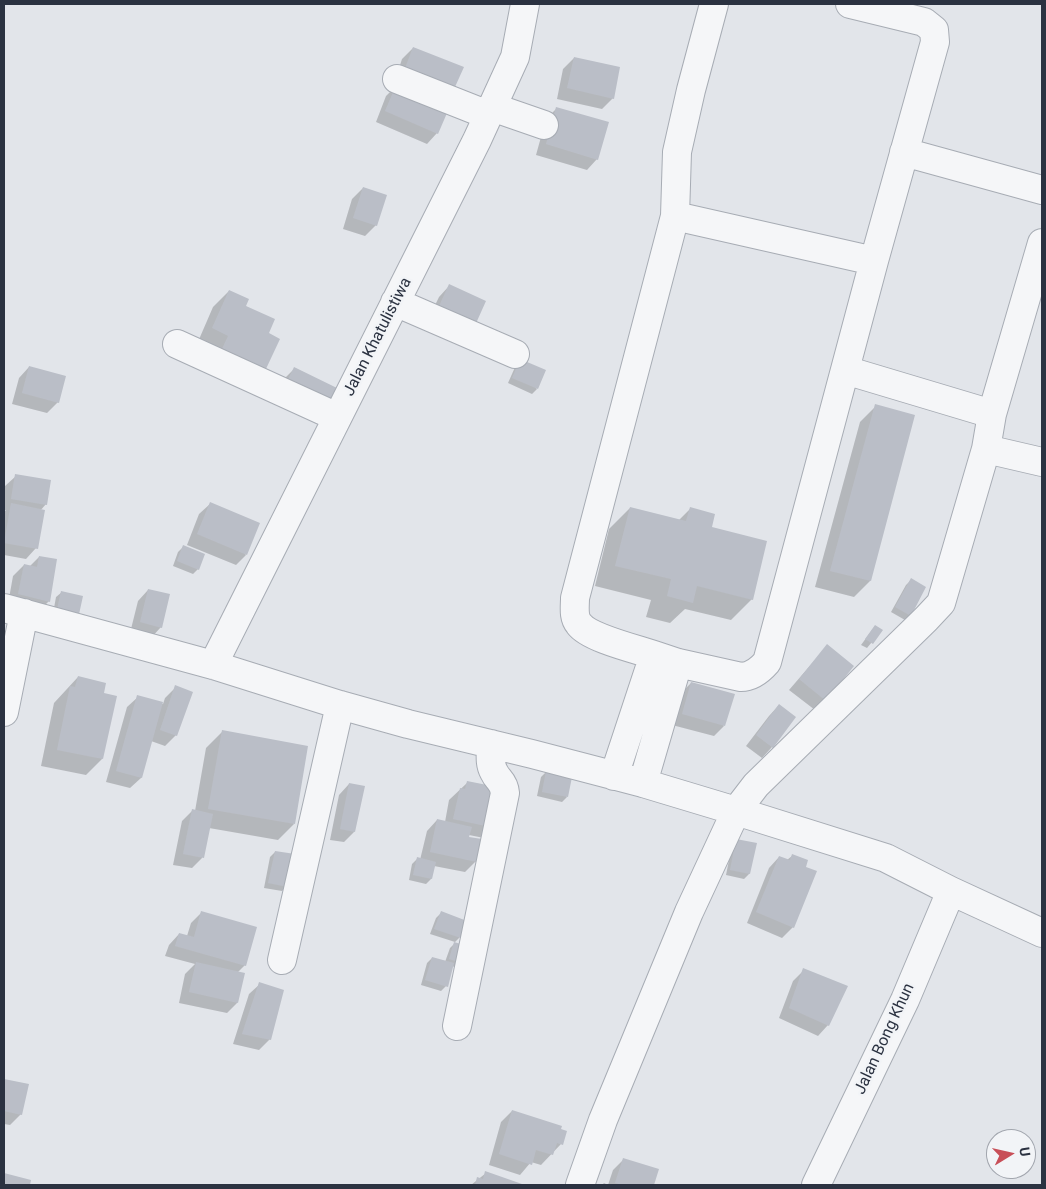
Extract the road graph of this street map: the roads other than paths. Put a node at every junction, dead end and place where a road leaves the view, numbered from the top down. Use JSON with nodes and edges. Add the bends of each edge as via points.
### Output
{"nodes":[{"id":1,"x":525,"y":4,"type":"edge"},
{"id":2,"x":714,"y":4,"type":"edge"},
{"id":3,"x":850,"y":4,"type":"edge"},
{"id":4,"x":397,"y":79,"type":"dead end"},
{"id":5,"x":490,"y":111,"type":"junction"},
{"id":6,"x":544,"y":125,"type":"dead end"},
{"id":7,"x":904,"y":152,"type":"junction"},
{"id":8,"x":1042,"y":190,"type":"edge"},
{"id":9,"x":674,"y":216,"type":"junction"},
{"id":10,"x":1042,"y":243,"type":"edge"},
{"id":11,"x":874,"y":261,"type":"junction"},
{"id":12,"x":395,"y":302,"type":"junction"},
{"id":13,"x":177,"y":344,"type":"dead end"},
{"id":14,"x":515,"y":354,"type":"dead end"},
{"id":15,"x":845,"y":370,"type":"junction"},
{"id":16,"x":992,"y":414,"type":"junction"},
{"id":17,"x":338,"y":417,"type":"junction"},
{"id":18,"x":986,"y":449,"type":"junction"},
{"id":19,"x":1042,"y":462,"type":"edge"},
{"id":20,"x":14,"y":610,"type":"edge"},
{"id":21,"x":666,"y":659,"type":"junction"},
{"id":22,"x":213,"y":665,"type":"junction"},
{"id":23,"x":340,"y":705,"type":"junction"},
{"id":24,"x":4,"y":712,"type":"edge"},
{"id":25,"x":491,"y":744,"type":"junction"},
{"id":26,"x":614,"y":776,"type":"junction"},
{"id":27,"x":644,"y":783,"type":"junction"},
{"id":28,"x":736,"y":811,"type":"junction"},
{"id":29,"x":951,"y":891,"type":"junction"},
{"id":30,"x":1042,"y":933,"type":"edge"},
{"id":31,"x":282,"y":960,"type":"dead end"},
{"id":32,"x":457,"y":1026,"type":"dead end"},
{"id":33,"x":580,"y":1185,"type":"edge"},
{"id":34,"x":816,"y":1185,"type":"edge"}],
"edges":[{"from":1,"to":5,"type":"street","name":"Jalan Khatulistiwa","via":[[514,57]]},
{"from":2,"to":9,"type":"street","via":[[678,152]]},
{"from":3,"to":7,"type":"street","via":[[924,22],[934,30],[935,42]]},
{"from":4,"to":5,"type":"street"},
{"from":5,"to":6,"type":"street"},
{"from":5,"to":12,"type":"street","name":"Jalan Khatulistiwa"},
{"from":7,"to":8,"type":"street"},
{"from":7,"to":11,"type":"street"},
{"from":9,"to":11,"type":"street"},
{"from":9,"to":21,"type":"street","via":[[575,598],[578,623],[588,633]]},
{"from":10,"to":16,"type":"street"},
{"from":11,"to":15,"type":"street"},
{"from":12,"to":14,"type":"street"},
{"from":12,"to":17,"type":"street","name":"Jalan Khatulistiwa"},
{"from":13,"to":17,"type":"street"},
{"from":15,"to":16,"type":"street"},
{"from":15,"to":21,"type":"street","via":[[767,662],[748,677]]},
{"from":16,"to":18,"type":"street"},
{"from":17,"to":22,"type":"street","name":"Jalan Khatulistiwa"},
{"from":18,"to":19,"type":"street"},
{"from":18,"to":28,"type":"street","via":[[941,602],[756,784]]},
{"from":20,"to":22,"type":"street"},
{"from":20,"to":24,"type":"street"},
{"from":21,"to":26,"type":"street"},
{"from":21,"to":27,"type":"street"},
{"from":22,"to":23,"type":"street"},
{"from":23,"to":25,"type":"street"},
{"from":23,"to":31,"type":"street"},
{"from":25,"to":26,"type":"street"},
{"from":25,"to":32,"type":"street","via":[[490,762],[504,785],[505,793]]},
{"from":26,"to":27,"type":"street"},
{"from":27,"to":28,"type":"street"},
{"from":28,"to":29,"type":"street","via":[[886,858]]},
{"from":28,"to":33,"type":"street","via":[[689,912],[603,1120]]},
{"from":29,"to":30,"type":"street"},
{"from":29,"to":34,"type":"street","name":"Jalan Bong Khun","via":[[905,1000]]}]}
